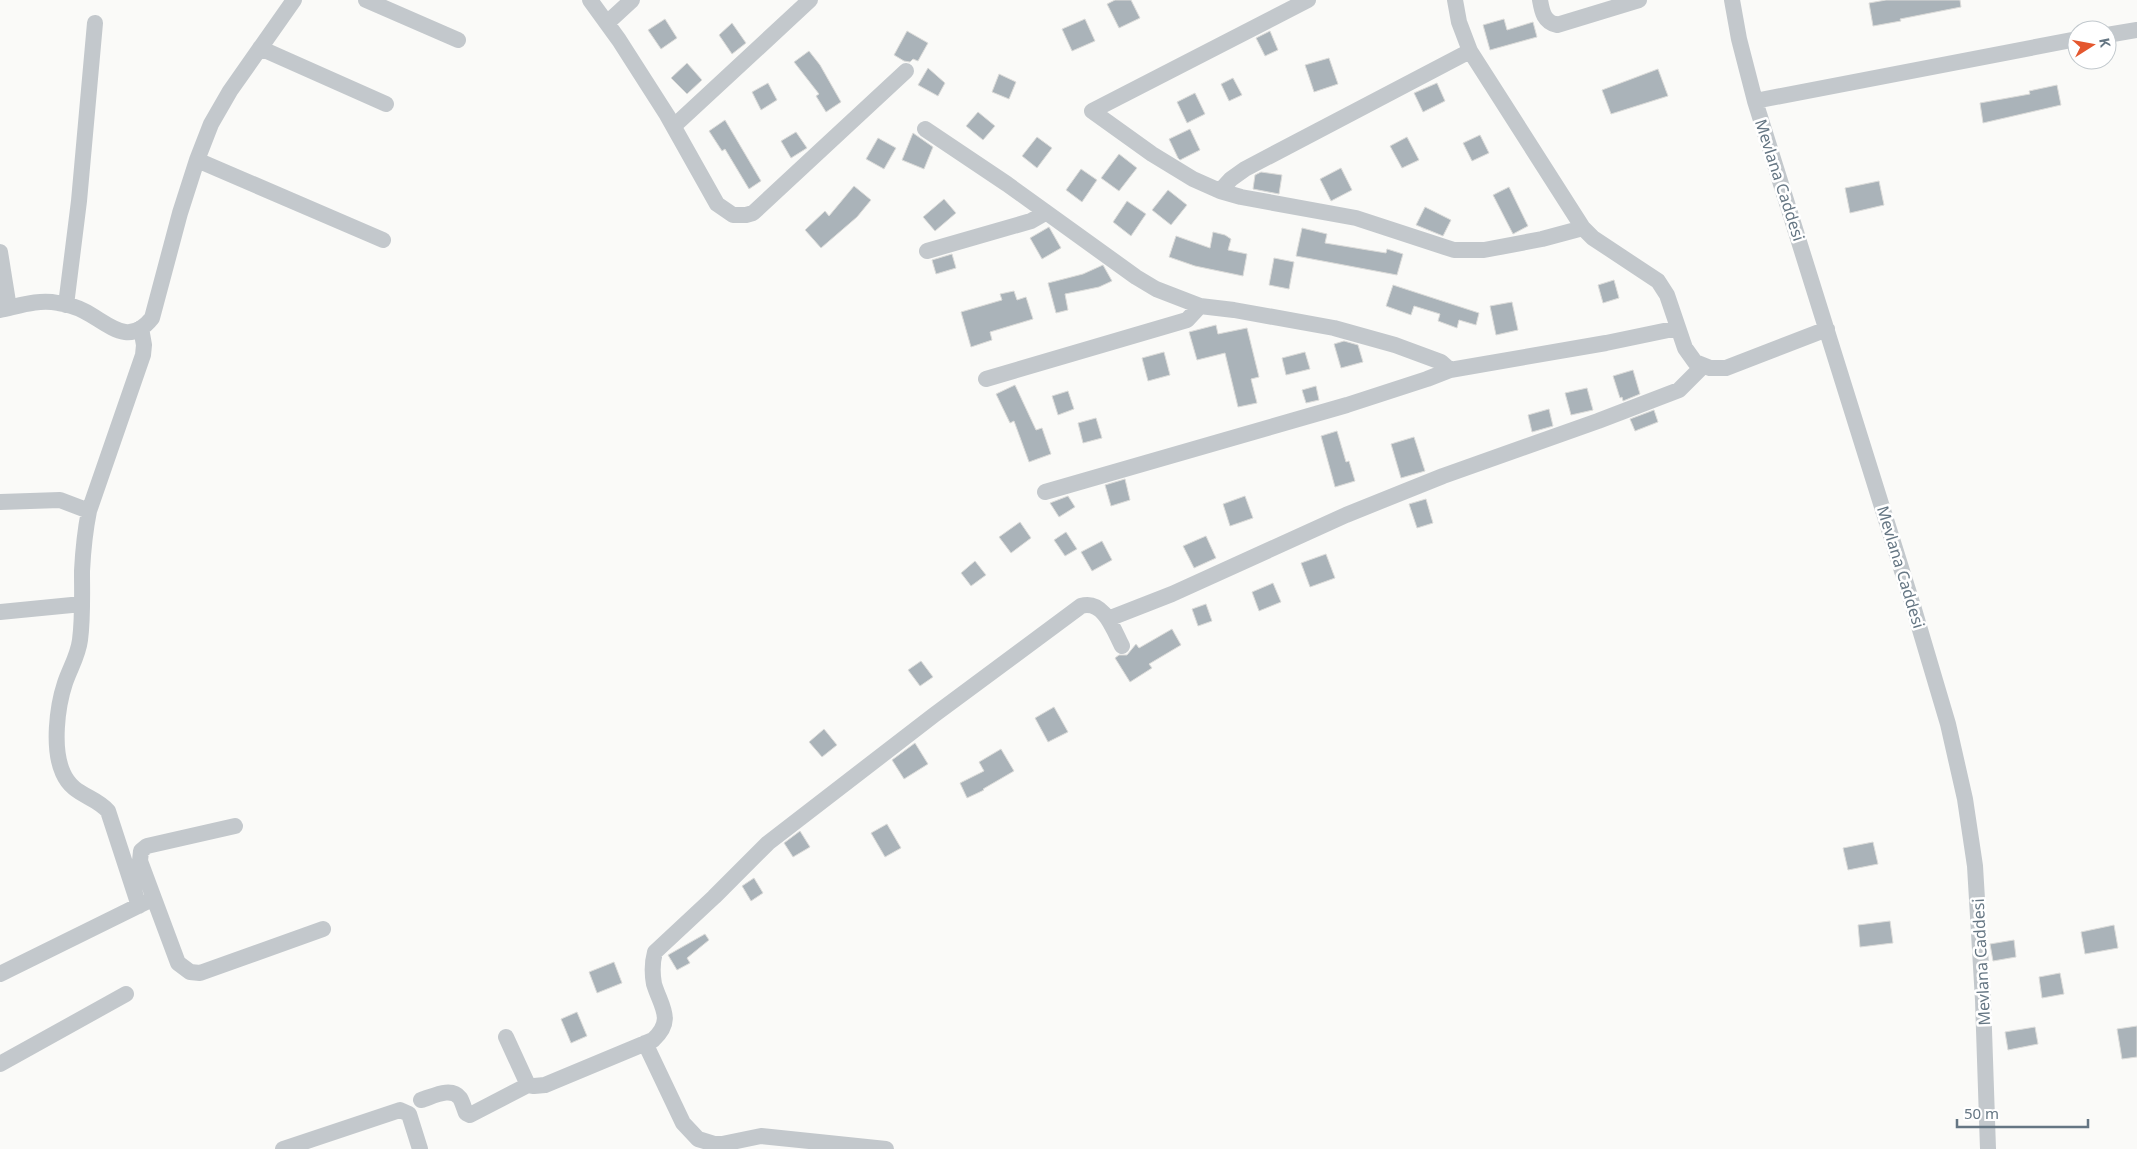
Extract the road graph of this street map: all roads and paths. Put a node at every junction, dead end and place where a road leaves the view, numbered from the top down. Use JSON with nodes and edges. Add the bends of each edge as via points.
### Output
{"nodes":[{"id":1,"x":294,"y":0,"type":"edge"},
{"id":2,"x":366,"y":0,"type":"edge"},
{"id":3,"x":590,"y":0,"type":"edge"},
{"id":4,"x":632,"y":0,"type":"edge"},
{"id":5,"x":810,"y":0,"type":"edge"},
{"id":6,"x":1308,"y":0,"type":"edge"},
{"id":7,"x":1455,"y":0,"type":"edge"},
{"id":8,"x":1540,"y":0,"type":"edge"},
{"id":9,"x":1639,"y":0,"type":"edge"},
{"id":10,"x":1732,"y":0,"type":"edge"},
{"id":11,"x":95,"y":23,"type":"dead end"},
{"id":12,"x":607,"y":23,"type":"junction"},
{"id":13,"x":2137,"y":30,"type":"edge"},
{"id":14,"x":2117,"y":33,"type":"edge"},
{"id":15,"x":458,"y":40,"type":"dead end"},
{"id":16,"x":2067,"y":41,"type":"edge"},
{"id":17,"x":260,"y":48,"type":"junction"},
{"id":18,"x":1470,"y":52,"type":"junction"},
{"id":19,"x":906,"y":72,"type":"dead end"},
{"id":20,"x":1756,"y":101,"type":"junction"},
{"id":21,"x":386,"y":104,"type":"dead end"},
{"id":22,"x":674,"y":126,"type":"junction"},
{"id":23,"x":925,"y":129,"type":"dead end"},
{"id":24,"x":197,"y":160,"type":"junction"},
{"id":25,"x":1220,"y":191,"type":"junction"},
{"id":26,"x":1045,"y":213,"type":"junction"},
{"id":27,"x":1583,"y":228,"type":"junction"},
{"id":28,"x":383,"y":240,"type":"dead end"},
{"id":29,"x":927,"y":251,"type":"dead end"},
{"id":30,"x":0,"y":252,"type":"edge"},
{"id":31,"x":66,"y":305,"type":"junction"},
{"id":32,"x":1200,"y":306,"type":"junction"},
{"id":33,"x":4,"y":309,"type":"edge"},
{"id":34,"x":141,"y":328,"type":"junction"},
{"id":35,"x":1678,"y":328,"type":"junction"},
{"id":36,"x":1827,"y":329,"type":"junction"},
{"id":37,"x":1703,"y":366,"type":"junction"},
{"id":38,"x":1450,"y":370,"type":"junction"},
{"id":39,"x":986,"y":378,"type":"dead end"},
{"id":40,"x":1045,"y":492,"type":"dead end"},
{"id":41,"x":0,"y":502,"type":"edge"},
{"id":42,"x":89,"y":511,"type":"junction"},
{"id":43,"x":82,"y":604,"type":"junction"},
{"id":44,"x":0,"y":612,"type":"edge"},
{"id":45,"x":1108,"y":619,"type":"junction"},
{"id":46,"x":1122,"y":646,"type":"dead end"},
{"id":47,"x":235,"y":826,"type":"dead end"},
{"id":48,"x":154,"y":898,"type":"junction"},
{"id":49,"x":139,"y":906,"type":"junction"},
{"id":50,"x":324,"y":929,"type":"dead end"},
{"id":51,"x":0,"y":974,"type":"edge"},
{"id":52,"x":126,"y":994,"type":"dead end"},
{"id":53,"x":506,"y":1037,"type":"dead end"},
{"id":54,"x":645,"y":1043,"type":"junction"},
{"id":55,"x":0,"y":1064,"type":"edge"},
{"id":56,"x":528,"y":1084,"type":"junction"},
{"id":57,"x":421,"y":1100,"type":"dead end"},
{"id":58,"x":732,"y":1145,"type":"edge"},
{"id":59,"x":283,"y":1149,"type":"edge"},
{"id":60,"x":420,"y":1149,"type":"edge"},
{"id":61,"x":886,"y":1149,"type":"edge"},
{"id":62,"x":1988,"y":1149,"type":"edge"}],
"edges":[{"from":1,"to":17,"type":"street"},
{"from":2,"to":15,"type":"street"},
{"from":3,"to":12,"type":"street"},
{"from":4,"to":12,"type":"street"},
{"from":5,"to":22,"type":"street"},
{"from":6,"to":25,"type":"street","via":[[1092,111],[1152,154]]},
{"from":7,"to":18,"type":"street"},
{"from":8,"to":9,"type":"street","via":[[1546,20],[1557,25]]},
{"from":10,"to":20,"type":"street","name":"Mevlana Caddesi"},
{"from":11,"to":31,"type":"street","via":[[80,201]]},
{"from":12,"to":22,"type":"street"},
{"from":13,"to":14,"type":"street"},
{"from":16,"to":20,"type":"street"},
{"from":17,"to":21,"type":"street"},
{"from":17,"to":24,"type":"street","via":[[211,124]]},
{"from":18,"to":25,"type":"street","via":[[1245,169]]},
{"from":18,"to":27,"type":"street"},
{"from":19,"to":22,"type":"street","via":[[746,216],[727,213],[717,204]]},
{"from":20,"to":36,"type":"street","name":"Mevlana Caddesi"},
{"from":23,"to":26,"type":"street"},
{"from":24,"to":28,"type":"street"},
{"from":24,"to":34,"type":"street","via":[[152,318]]},
{"from":25,"to":27,"type":"street","via":[[1356,218],[1454,250],[1484,250],[1542,240]]},
{"from":26,"to":29,"type":"street","via":[[1031,222]]},
{"from":26,"to":32,"type":"street","via":[[1136,277],[1156,289]]},
{"from":27,"to":35,"type":"street","via":[[1658,281]]},
{"from":30,"to":33,"type":"street"},
{"from":31,"to":33,"type":"street","via":[[39,302]]},
{"from":31,"to":34,"type":"street","via":[[85,312],[112,329],[127,332]]},
{"from":32,"to":38,"type":"street","via":[[1334,328],[1396,345],[1441,362]]},
{"from":32,"to":39,"type":"street","via":[[1187,320]]},
{"from":34,"to":42,"type":"street","via":[[143,355]]},
{"from":35,"to":37,"type":"street","via":[[1689,356]]},
{"from":35,"to":38,"type":"street","via":[[1606,344]]},
{"from":36,"to":37,"type":"street","via":[[1726,368]]},
{"from":36,"to":62,"type":"street","name":"Mevlana Caddesi","via":[[1945,715],[1965,800],[1975,866]]},
{"from":37,"to":45,"type":"street","via":[[1679,390],[1443,476]]},
{"from":38,"to":40,"type":"street","via":[[1347,405]]},
{"from":41,"to":42,"type":"street","via":[[60,500]]},
{"from":42,"to":43,"type":"street"},
{"from":43,"to":44,"type":"street"},
{"from":43,"to":49,"type":"street","via":[[80,640],[58,712],[58,757],[69,783],[108,811]]},
{"from":45,"to":46,"type":"street"},
{"from":45,"to":54,"type":"street","via":[[1096,606],[1081,606],[768,843],[655,952],[654,982],[666,1015],[663,1029]]},
{"from":47,"to":48,"type":"street","via":[[144,848],[140,861]]},
{"from":48,"to":49,"type":"street"},
{"from":48,"to":50,"type":"street","via":[[178,963],[195,973],[206,972]]},
{"from":49,"to":51,"type":"street"},
{"from":52,"to":55,"type":"street"},
{"from":53,"to":56,"type":"street"},
{"from":54,"to":56,"type":"street","via":[[545,1085]]},
{"from":54,"to":58,"type":"street","via":[[687,1129],[706,1142]]},
{"from":56,"to":57,"type":"street","via":[[470,1115],[454,1094],[442,1093]]},
{"from":58,"to":61,"type":"street","via":[[761,1136]]},
{"from":59,"to":60,"type":"street","via":[[400,1110],[409,1114]]}]}
